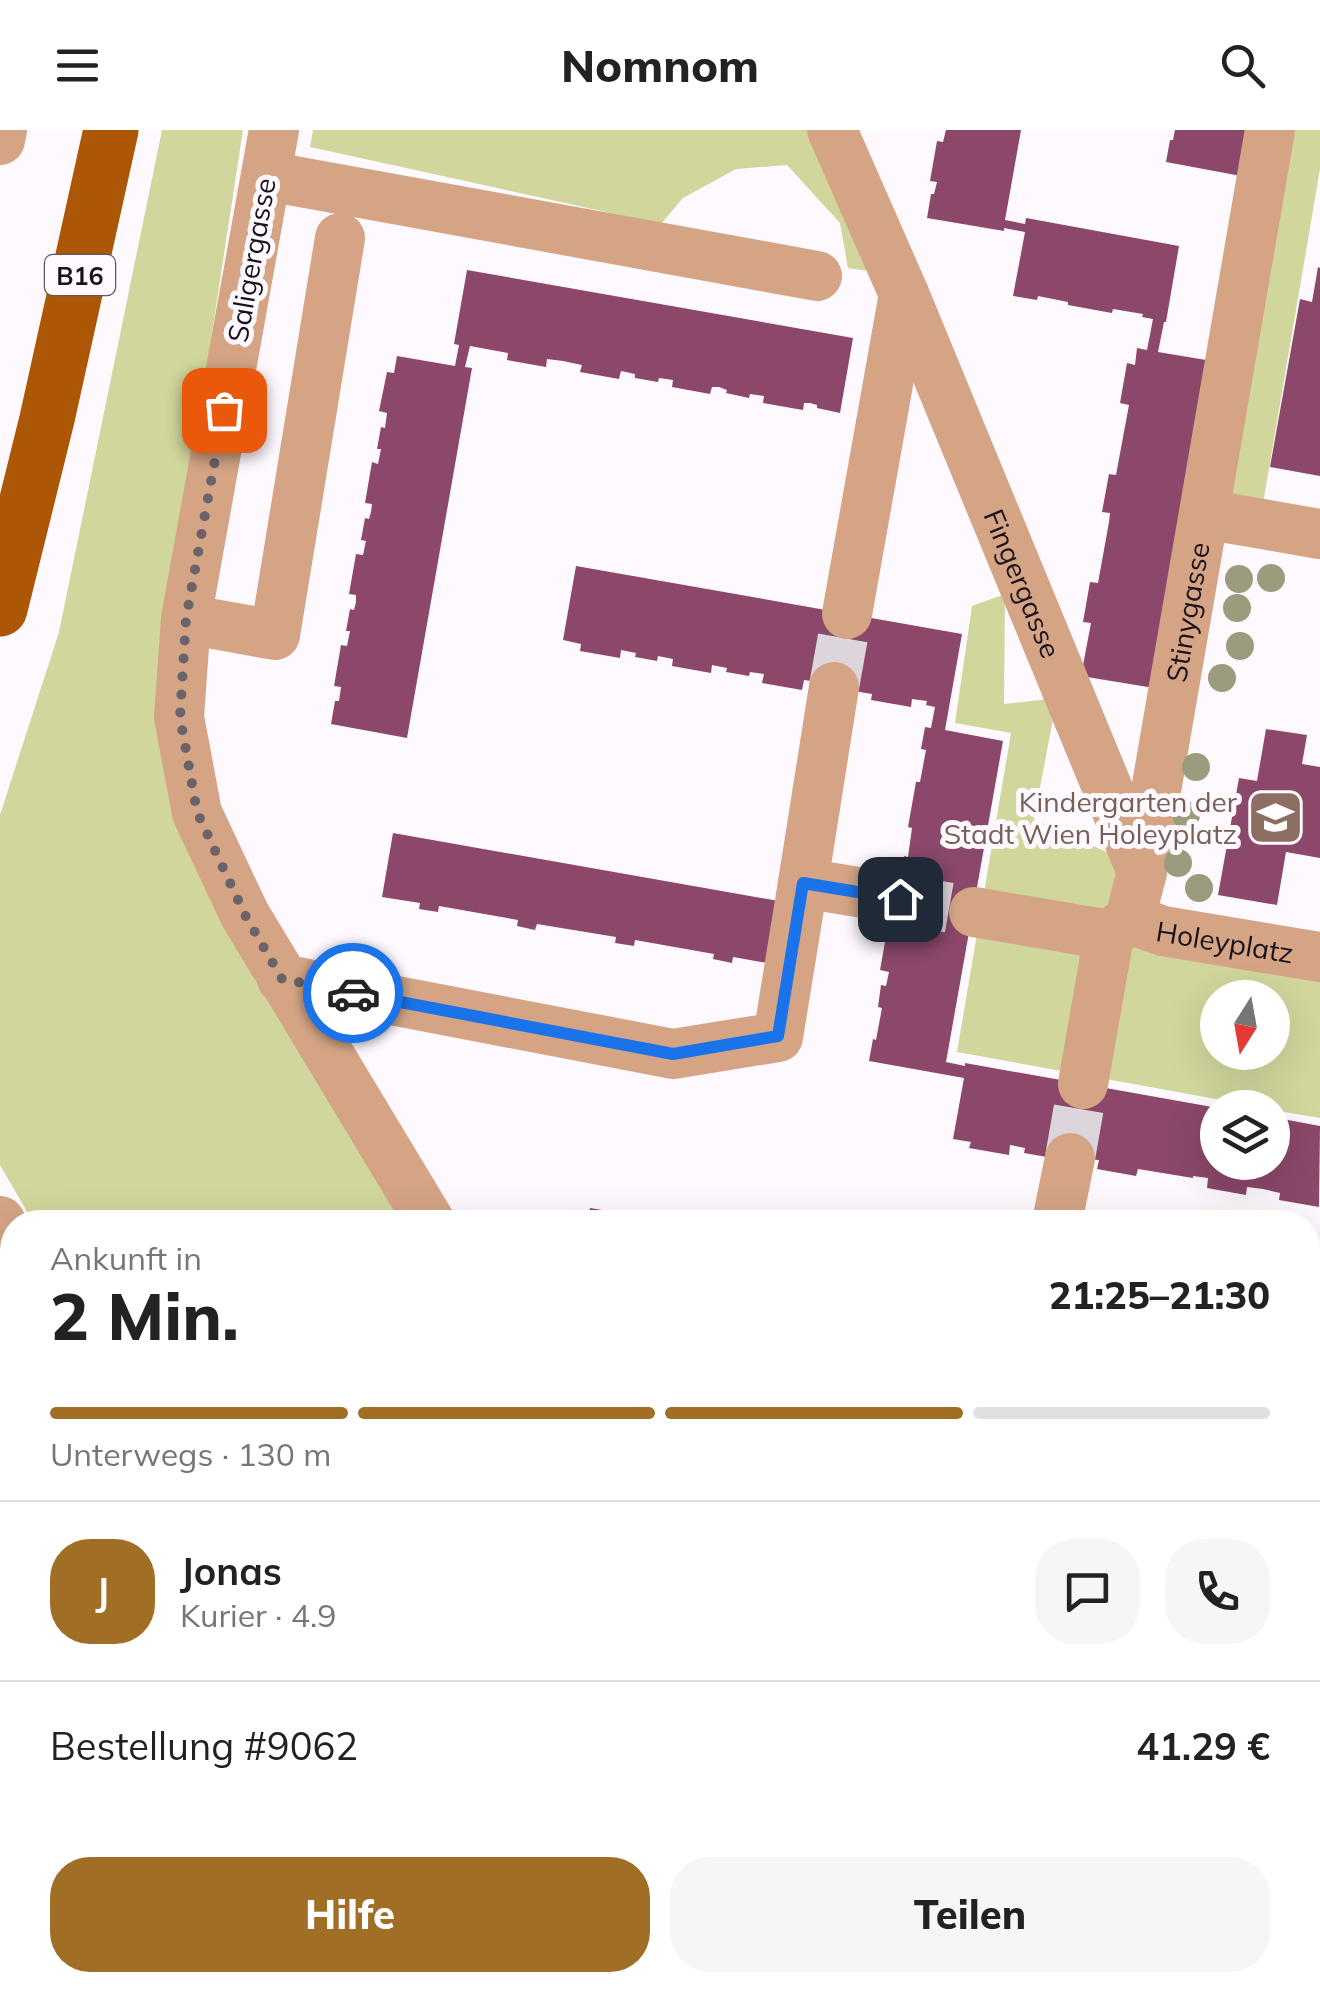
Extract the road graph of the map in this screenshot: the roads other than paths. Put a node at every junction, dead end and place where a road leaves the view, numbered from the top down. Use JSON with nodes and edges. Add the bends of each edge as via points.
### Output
{"nodes":[{"id":1,"x":2,"y":130,"type":"edge"},
{"id":2,"x":111,"y":130,"type":"edge"},
{"id":3,"x":832,"y":130,"type":"edge"},
{"id":4,"x":1270,"y":130,"type":"edge"},
{"id":5,"x":0,"y":140,"type":"edge"},
{"id":6,"x":270,"y":153,"type":"edge"},
{"id":7,"x":340,"y":238,"type":"dead end"},
{"id":8,"x":817,"y":276,"type":"dead end"},
{"id":9,"x":904,"y":294,"type":"junction"},
{"id":10,"x":1204,"y":514,"type":"junction"},
{"id":11,"x":1320,"y":534,"type":"edge"},
{"id":12,"x":0,"y":610,"type":"edge"},
{"id":13,"x":847,"y":614,"type":"tunnel mouth"},
{"id":14,"x":186,"y":619,"type":"junction"},
{"id":15,"x":834,"y":687,"type":"tunnel mouth"},
{"id":16,"x":803,"y":883,"type":"junction"},
{"id":17,"x":900,"y":899,"type":"tunnel mouth"},
{"id":18,"x":1127,"y":908,"type":"junction"},
{"id":19,"x":974,"y":912,"type":"tunnel mouth"},
{"id":20,"x":1320,"y":957,"type":"edge"},
{"id":21,"x":282,"y":979,"type":"junction"},
{"id":22,"x":1083,"y":1084,"type":"tunnel mouth"},
{"id":23,"x":1070,"y":1158,"type":"tunnel mouth"},
{"id":24,"x":423,"y":1210,"type":"edge"},
{"id":25,"x":1059,"y":1210,"type":"edge"}],
"edges":[{"from":1,"to":5,"type":"street"},
{"from":2,"to":12,"type":"main road","number":"B16"},
{"from":3,"to":9,"type":"street","name":"Fingergasse"},
{"from":4,"to":10,"type":"street","name":"Stinygasse"},
{"from":6,"to":8,"type":"street"},
{"from":6,"to":14,"type":"street","name":"Saligergasse"},
{"from":7,"to":14,"type":"street","via":[[275,635]]},
{"from":9,"to":13,"type":"street"},
{"from":9,"to":18,"type":"street","name":"Fingergasse"},
{"from":10,"to":11,"type":"street"},
{"from":10,"to":18,"type":"street","name":"Stinygasse"},
{"from":14,"to":21,"type":"street","name":"Saligergasse","via":[[180,717],[197,812]]},
{"from":15,"to":16,"type":"street"},
{"from":16,"to":17,"type":"street"},
{"from":16,"to":21,"type":"street","via":[[778,1036],[673,1054]]},
{"from":18,"to":19,"type":"street"},
{"from":18,"to":20,"type":"street","name":"Holeyplatz","via":[[1164,931]]},
{"from":18,"to":22,"type":"street","name":"Stinygasse"},
{"from":21,"to":24,"type":"street","name":"Saligergasse"},
{"from":23,"to":25,"type":"street"}]}
